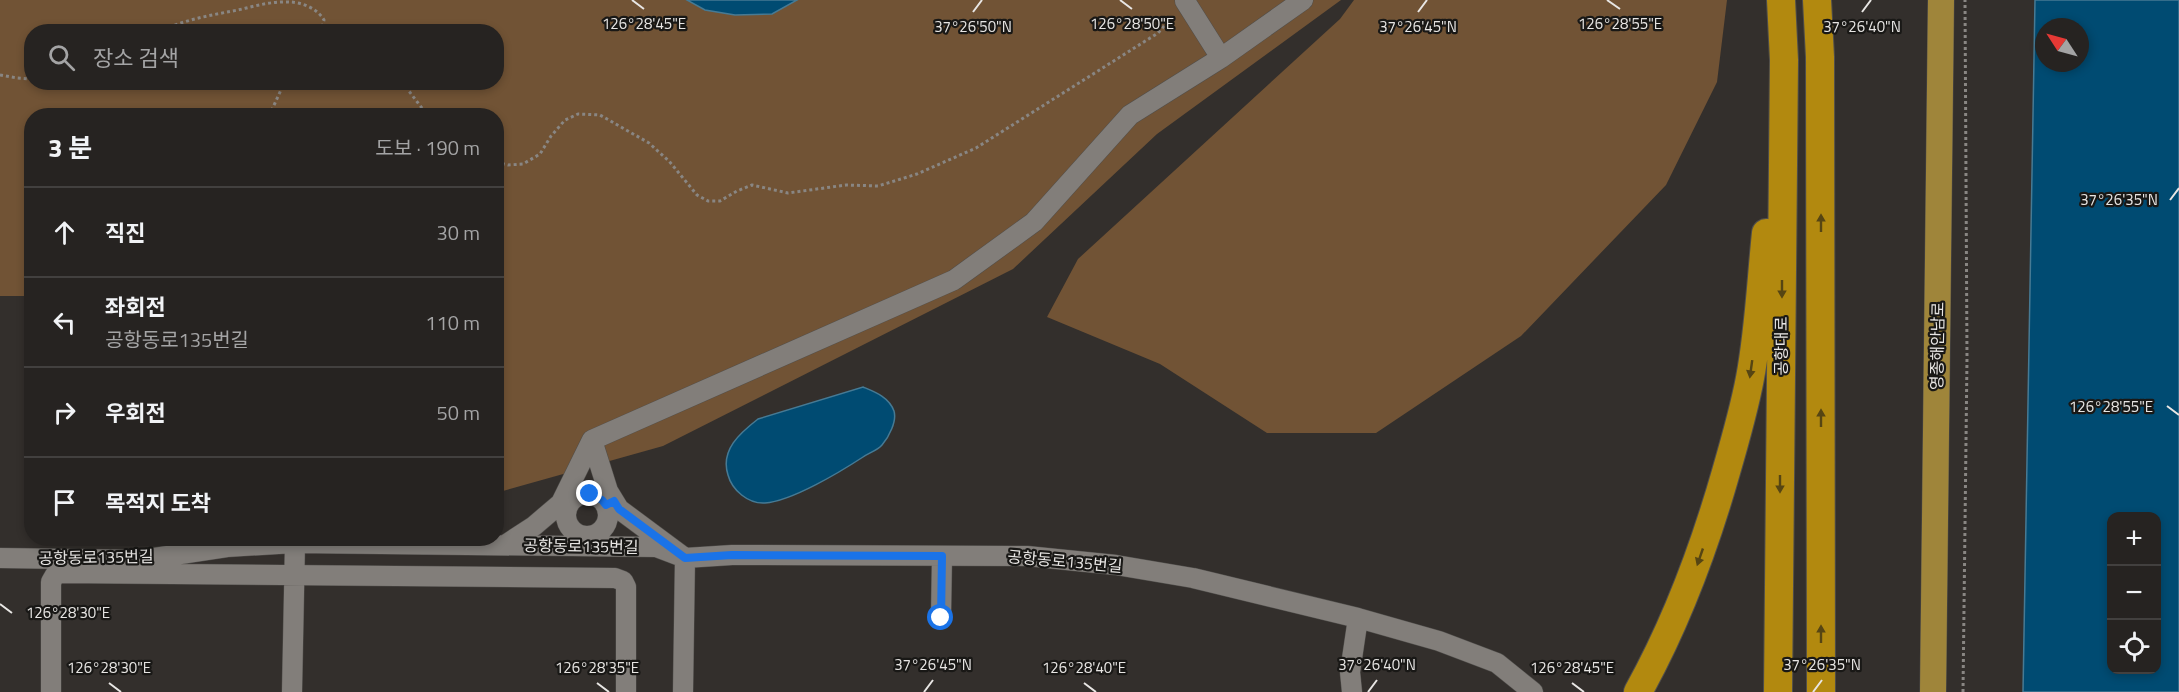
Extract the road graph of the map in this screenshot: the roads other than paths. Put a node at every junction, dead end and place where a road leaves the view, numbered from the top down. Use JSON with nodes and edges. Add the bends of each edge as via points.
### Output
{"nodes":[{"id":1,"x":1303,"y":0,"type":"edge"},
{"id":2,"x":1781,"y":0,"type":"edge"},
{"id":3,"x":1817,"y":0,"type":"edge"},
{"id":4,"x":1941,"y":0,"type":"edge"},
{"id":5,"x":1185,"y":1,"type":"edge"},
{"id":6,"x":1221,"y":58,"type":"junction"},
{"id":7,"x":1784,"y":60,"type":"junction"},
{"id":8,"x":592,"y":440,"type":"junction"},
{"id":9,"x":610,"y":503,"type":"junction"},
{"id":10,"x":565,"y":505,"type":"junction"},
{"id":11,"x":588,"y":541,"type":"junction"},
{"id":12,"x":505,"y":545,"type":"joint"},
{"id":13,"x":244,"y":546,"type":"edge"},
{"id":14,"x":295,"y":546,"type":"edge"},
{"id":15,"x":942,"y":556,"type":"junction"},
{"id":16,"x":0,"y":558,"type":"edge"},
{"id":17,"x":685,"y":558,"type":"junction"},
{"id":18,"x":295,"y":575,"type":"junction"},
{"id":19,"x":941,"y":618,"type":"dead end"},
{"id":20,"x":1358,"y":618,"type":"junction"},
{"id":21,"x":51,"y":692,"type":"edge"},
{"id":22,"x":292,"y":692,"type":"edge"},
{"id":23,"x":626,"y":692,"type":"edge"},
{"id":24,"x":683,"y":692,"type":"edge"},
{"id":25,"x":1352,"y":692,"type":"edge"},
{"id":26,"x":1533,"y":692,"type":"edge"},
{"id":27,"x":1638,"y":692,"type":"edge"},
{"id":28,"x":1778,"y":692,"type":"edge"},
{"id":29,"x":1821,"y":692,"type":"edge"},
{"id":30,"x":1933,"y":692,"type":"edge"}],
"edges":[{"from":1,"to":6,"type":"street"},
{"from":2,"to":7,"type":"highway","name":"공항대로"},
{"from":29,"to":3,"type":"highway","one_way":true},
{"from":4,"to":30,"type":"main road","name":"영종해안남로"},
{"from":5,"to":6,"type":"street"},
{"from":6,"to":8,"type":"street","via":[[1130,115],[1034,222],[954,280]]},
{"from":7,"to":27,"type":"highway","one_way":true,"via":[[1745,403],[1690,585]]},
{"from":7,"to":28,"type":"highway","name":"공항대로","one_way":true},
{"from":8,"to":9,"type":"street"},
{"from":8,"to":10,"type":"street"},
{"from":9,"to":10,"type":"street","via":[[590,494]]},
{"from":9,"to":11,"type":"street","via":[[605,525]]},
{"from":9,"to":17,"type":"street"},
{"from":10,"to":11,"type":"street","via":[[570,527]]},
{"from":10,"to":12,"type":"street"},
{"from":11,"to":12,"type":"street","name":"공항동로135번길"},
{"from":11,"to":17,"type":"street","name":"공항동로135번길","via":[[656,547]]},
{"from":13,"to":16,"type":"street","name":"공항동로135번길","via":[[141,560]]},
{"from":14,"to":18,"type":"street"},
{"from":15,"to":17,"type":"street","name":"공항동로135번길"},
{"from":15,"to":19,"type":"street"},
{"from":15,"to":20,"type":"street","name":"공항동로135번길","via":[[1027,556],[1116,565],[1193,578]]},
{"from":17,"to":24,"type":"street"},
{"from":18,"to":21,"type":"street","via":[[55,575],[51,582]]},
{"from":18,"to":22,"type":"street"},
{"from":18,"to":23,"type":"street","via":[[615,578],[626,587]]},
{"from":20,"to":25,"type":"street","via":[[1350,672]]},
{"from":20,"to":26,"type":"street","name":"공항동로135번길","via":[[1439,641],[1497,663]]}]}
